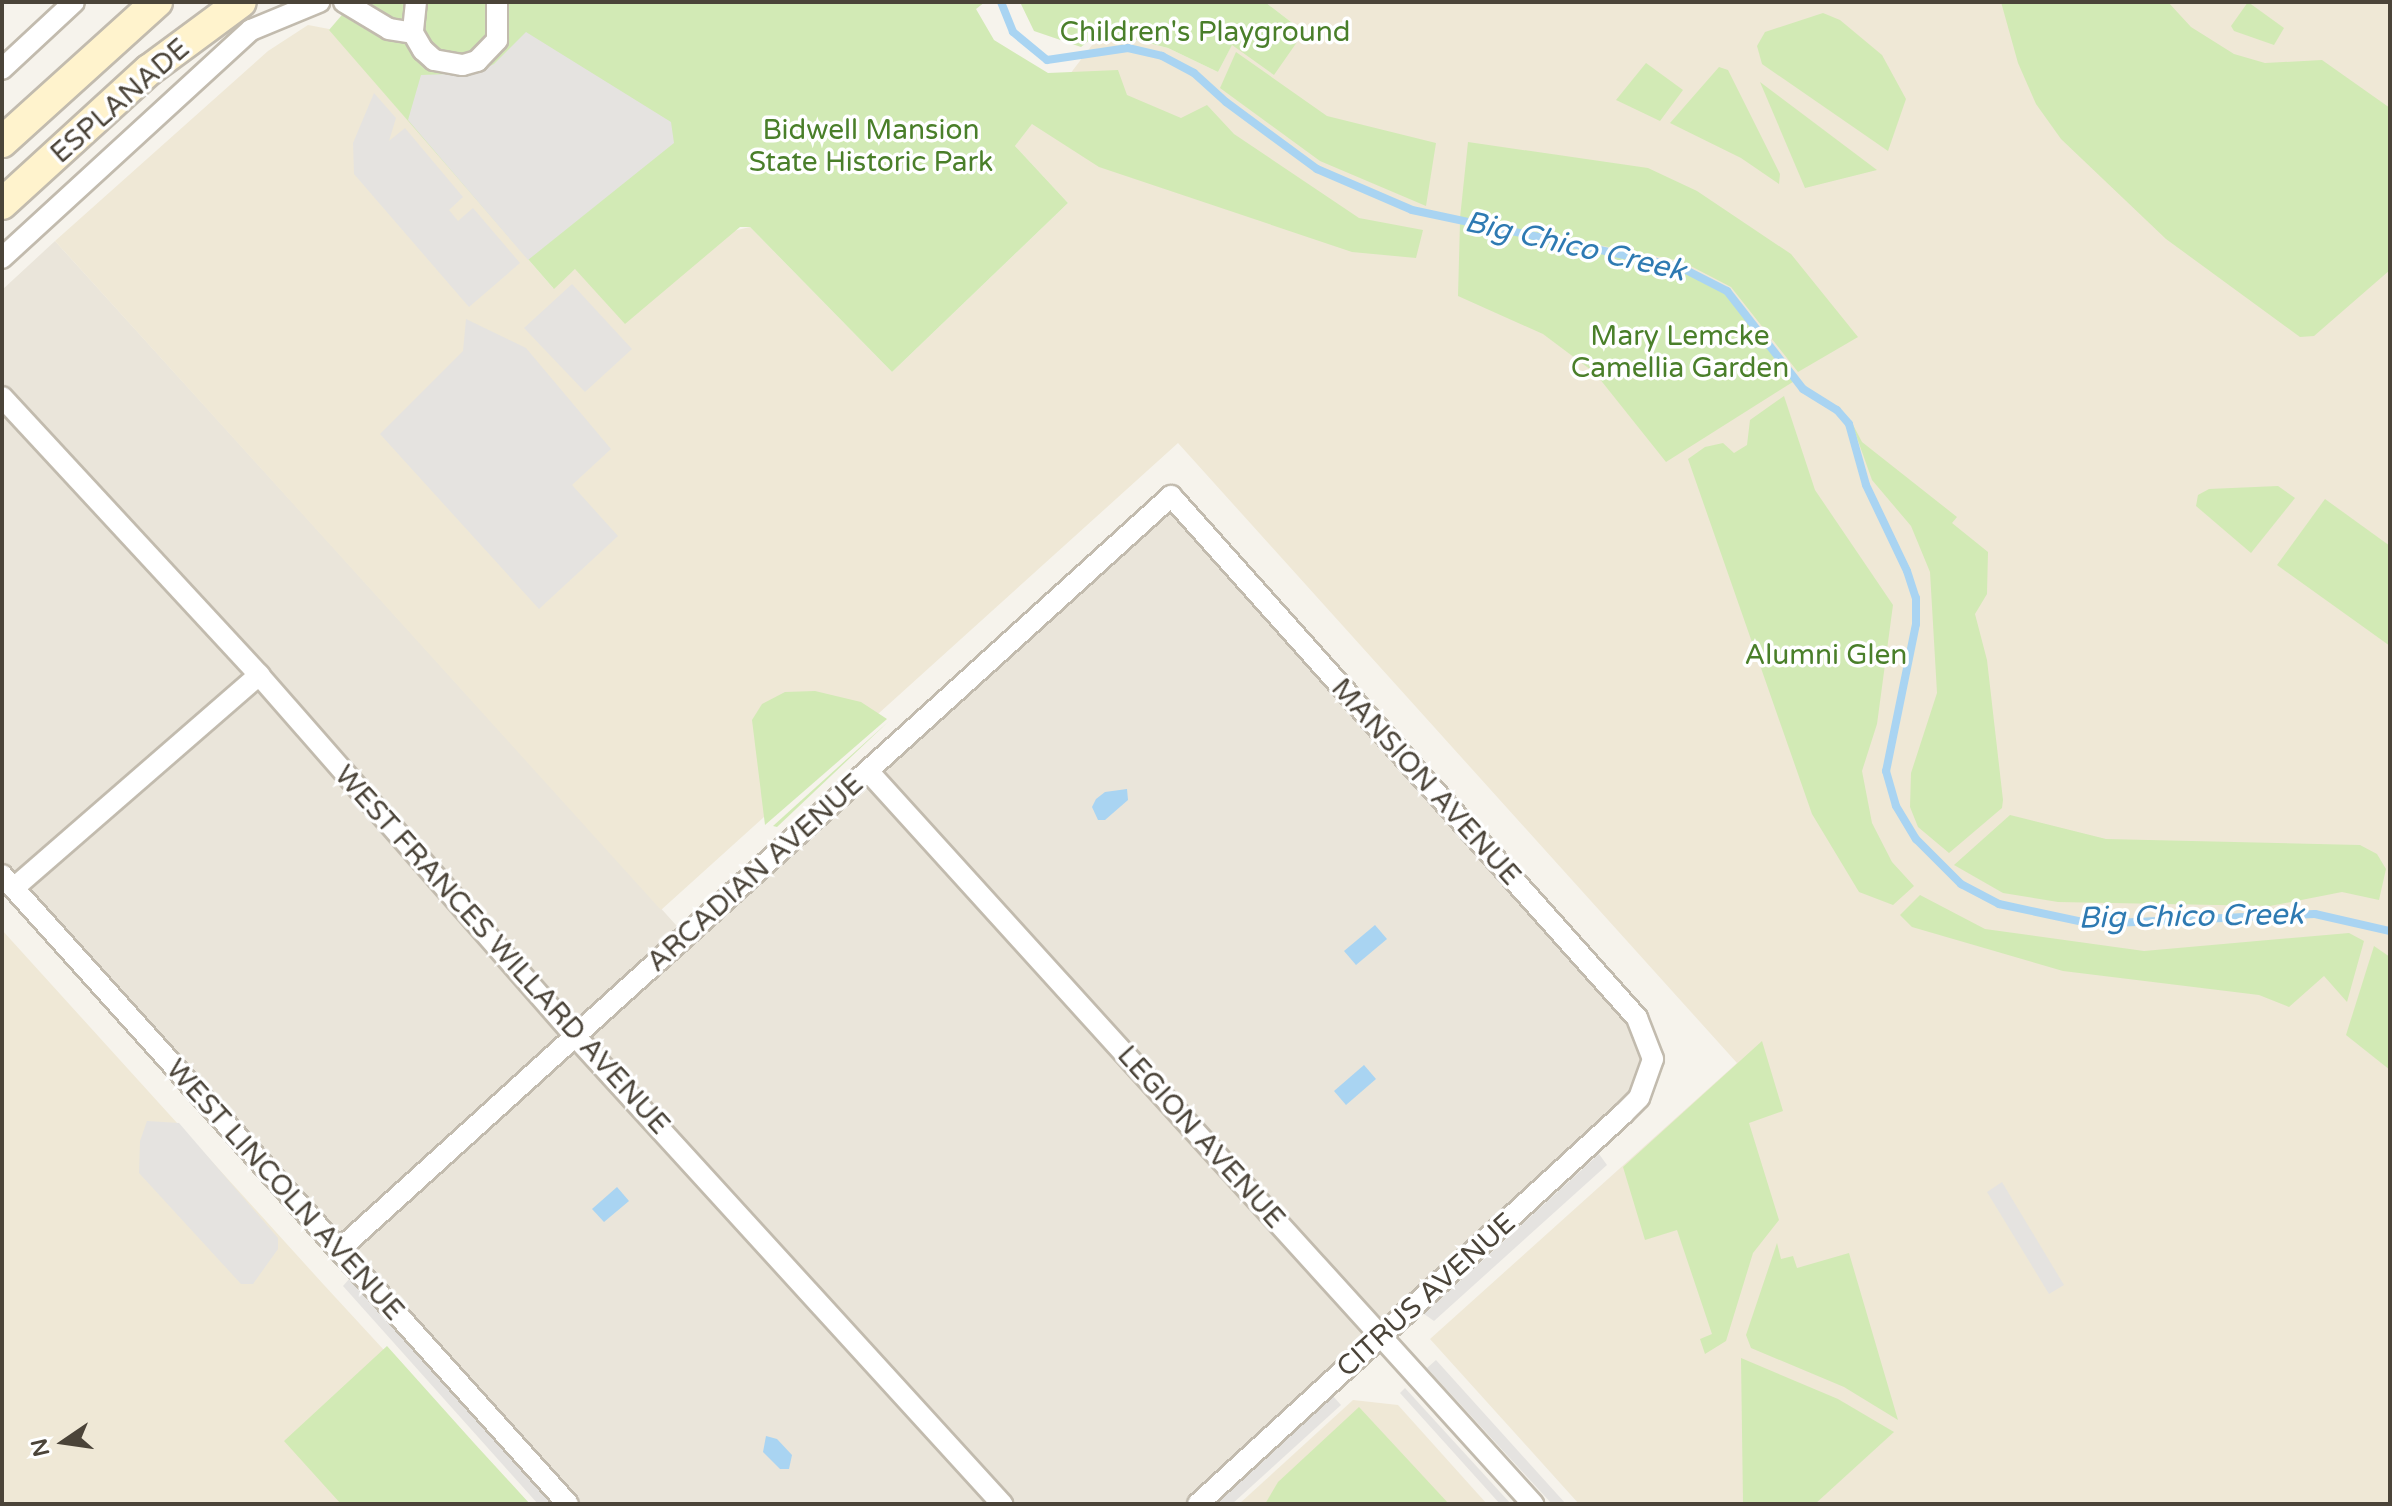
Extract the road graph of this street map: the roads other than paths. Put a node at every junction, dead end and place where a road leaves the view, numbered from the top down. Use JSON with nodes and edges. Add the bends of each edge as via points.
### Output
{"nodes":[{"id":1,"x":74,"y":2,"type":"edge"},
{"id":2,"x":157,"y":2,"type":"edge"},
{"id":3,"x":241,"y":2,"type":"edge"},
{"id":4,"x":319,"y":2,"type":"edge"},
{"id":5,"x":344,"y":2,"type":"edge"},
{"id":6,"x":416,"y":2,"type":"edge"},
{"id":7,"x":497,"y":2,"type":"edge"},
{"id":8,"x":413,"y":33,"type":"junction"},
{"id":9,"x":2,"y":69,"type":"edge"},
{"id":10,"x":2,"y":142,"type":"edge"},
{"id":11,"x":2,"y":204,"type":"edge"},
{"id":12,"x":2,"y":258,"type":"edge"},
{"id":13,"x":2,"y":397,"type":"edge"},
{"id":14,"x":1171,"y":496,"type":"joint"},
{"id":15,"x":259,"y":675,"type":"junction"},
{"id":16,"x":868,"y":771,"type":"junction"},
{"id":17,"x":8,"y":882,"type":"edge"},
{"id":18,"x":575,"y":1036,"type":"junction"},
{"id":19,"x":1649,"y":1080,"type":"joint"},
{"id":20,"x":339,"y":1250,"type":"junction"},
{"id":21,"x":1382,"y":1336,"type":"junction"},
{"id":22,"x":568,"y":1504,"type":"edge"},
{"id":23,"x":1002,"y":1504,"type":"edge"},
{"id":24,"x":1198,"y":1504,"type":"edge"},
{"id":25,"x":1533,"y":1504,"type":"edge"}],
"edges":[{"from":1,"to":9,"type":"street"},
{"from":2,"to":10,"type":"main road","name":"ESPLANADE"},
{"from":3,"to":11,"type":"main road","name":"ESPLANADE","via":[[149,70]]},
{"from":4,"to":12,"type":"street","via":[[251,30]]},
{"from":5,"to":8,"type":"street","via":[[389,29]]},
{"from":6,"to":8,"type":"street"},
{"from":7,"to":8,"type":"street","via":[[497,40],[477,61],[448,65],[434,60]]},
{"from":13,"to":15,"type":"street","name":"WEST FRANCES WILLARD AVENUE"},
{"from":14,"to":16,"type":"street","name":"ARCADIAN AVENUE"},
{"from":14,"to":19,"type":"street","name":"MANSION AVENUE","via":[[1637,1018],[1653,1059]]},
{"from":15,"to":17,"type":"street"},
{"from":15,"to":18,"type":"street","name":"WEST FRANCES WILLARD AVENUE"},
{"from":16,"to":18,"type":"street","name":"ARCADIAN AVENUE"},
{"from":16,"to":21,"type":"street","name":"LEGION AVENUE"},
{"from":17,"to":20,"type":"street","name":"WEST LINCOLN AVENUE"},
{"from":18,"to":20,"type":"street","name":"ARCADIAN AVENUE"},
{"from":18,"to":23,"type":"street","name":"WEST FRANCES WILLARD AVENUE"},
{"from":19,"to":21,"type":"street","name":"CITRUS AVENUE","via":[[1623,1114]]},
{"from":20,"to":22,"type":"street","name":"WEST LINCOLN AVENUE"},
{"from":21,"to":24,"type":"street","name":"CITRUS AVENUE"},
{"from":21,"to":25,"type":"street","name":"LEGION AVENUE"}]}
